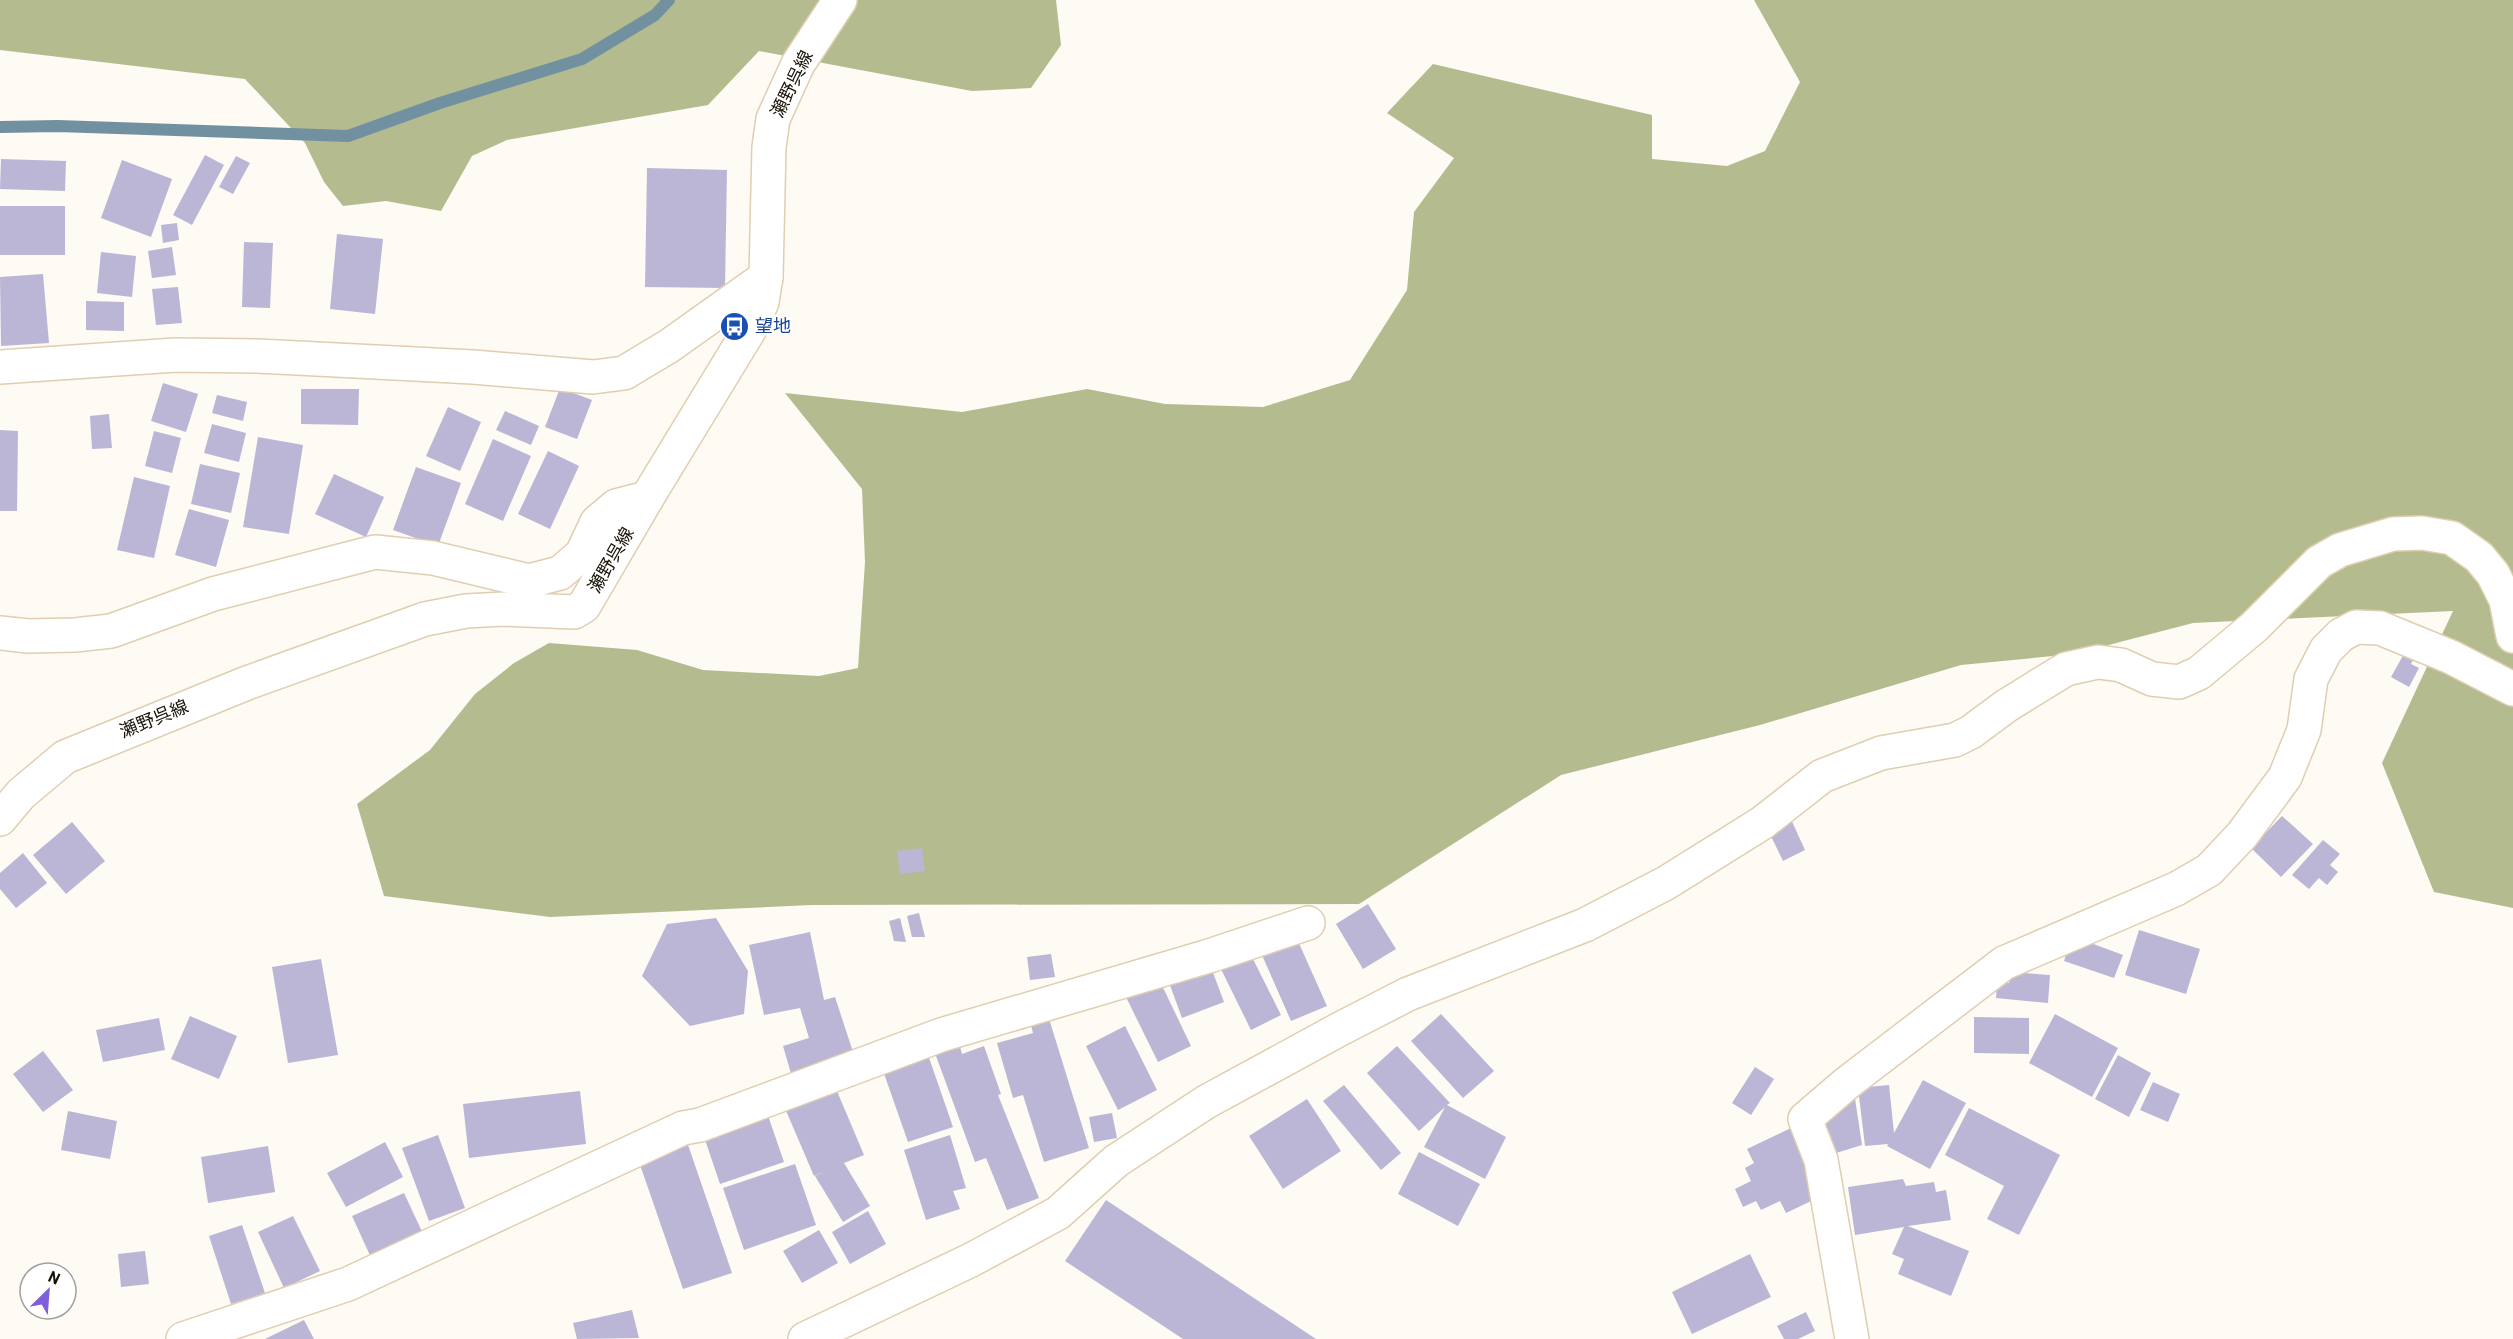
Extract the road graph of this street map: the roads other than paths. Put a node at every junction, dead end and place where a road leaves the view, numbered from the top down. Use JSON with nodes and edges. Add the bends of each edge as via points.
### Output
{"nodes":[{"id":1,"x":840,"y":0,"type":"edge"},
{"id":2,"x":766,"y":277,"type":"junction"},
{"id":3,"x":0,"y":367,"type":"edge"},
{"id":4,"x":647,"y":498,"type":"junction"},
{"id":5,"x":0,"y":633,"type":"edge"},
{"id":6,"x":2513,"y":636,"type":"edge"},
{"id":7,"x":2513,"y":689,"type":"edge"},
{"id":8,"x":0,"y":819,"type":"edge"},
{"id":9,"x":1308,"y":923,"type":"dead end"},
{"id":10,"x":240,"y":1330,"type":"edge"},
{"id":11,"x":183,"y":1339,"type":"edge"},
{"id":12,"x":805,"y":1339,"type":"edge"},
{"id":13,"x":1852,"y":1339,"type":"edge"}],
"edges":[{"from":1,"to":2,"type":"street","name":"瀬野呉線","via":[[798,64],[773,119]]},
{"from":2,"to":3,"type":"street","via":[[624,373],[593,377],[258,356],[175,355]]},
{"from":2,"to":4,"type":"street","name":"瀬野呉線","via":[[762,302],[750,328]]},
{"from":4,"to":5,"type":"street","via":[[616,507],[597,522],[582,554],[560,573],[529,581],[434,558],[375,552],[213,594],[111,631],[28,636]]},
{"from":4,"to":8,"type":"street","name":"瀬野呉線","via":[[584,606],[574,612],[466,611],[413,623],[247,683],[65,757],[21,794]]},
{"from":6,"to":12,"type":"street","via":[[2506,600],[2493,573],[2479,556],[2452,538],[2422,532],[2393,534],[2340,550],[2319,562],[2254,627],[2199,673],[2179,682],[2152,679],[2121,665],[2098,662],[2066,669],[1955,740],[1881,753],[1822,776],[1762,823],[1666,883],[1586,925],[1408,994],[1340,1029],[1206,1102],[1116,1161],[1058,1213],[971,1260]]},
{"from":7,"to":13,"type":"street","via":[[2451,657],[2380,628],[2356,627],[2341,635],[2326,650],[2311,680],[2304,730],[2285,777],[2242,836],[2209,870],[2176,889],[2004,963],[1805,1119],[1821,1160]]},
{"from":9,"to":10,"type":"street","via":[[941,1035],[683,1128]]},
{"from":10,"to":11,"type":"street"}]}
